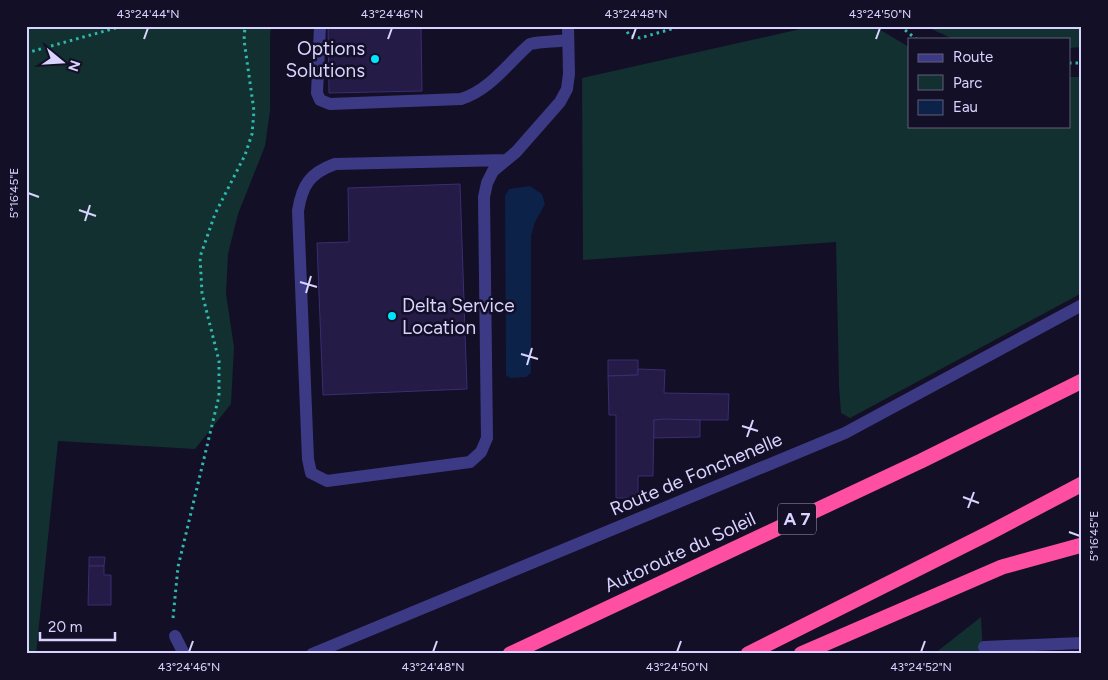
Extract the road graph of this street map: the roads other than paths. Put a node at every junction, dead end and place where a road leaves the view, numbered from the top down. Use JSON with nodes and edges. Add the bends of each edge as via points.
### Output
{"nodes":[{"id":1,"x":320,"y":26,"type":"edge"},
{"id":2,"x":568,"y":26,"type":"edge"},
{"id":3,"x":568,"y":40,"type":"junction"},
{"id":4,"x":505,"y":160,"type":"junction"},
{"id":5,"x":1082,"y":305,"type":"edge"},
{"id":6,"x":1082,"y":381,"type":"edge"},
{"id":7,"x":1082,"y":484,"type":"edge"},
{"id":8,"x":1082,"y":545,"type":"edge"},
{"id":9,"x":175,"y":636,"type":"road end"},
{"id":10,"x":1082,"y":643,"type":"edge"},
{"id":11,"x":984,"y":647,"type":"dead end"},
{"id":12,"x":184,"y":654,"type":"edge"},
{"id":13,"x":312,"y":654,"type":"edge"},
{"id":14,"x":510,"y":654,"type":"edge"},
{"id":15,"x":748,"y":654,"type":"edge"},
{"id":16,"x":801,"y":654,"type":"edge"}],
"edges":[{"from":1,"to":3,"type":"street","via":[[318,93],[320,100],[330,104],[461,99],[485,88],[530,44]]},
{"from":2,"to":3,"type":"street"},
{"from":3,"to":4,"type":"street","via":[[569,74],[560,102]]},
{"from":4,"to":4,"type":"street","via":[[335,164],[321,169],[308,182],[300,195],[298,211],[311,473],[327,481],[470,462],[481,452],[487,438],[484,197],[493,171]]},
{"from":5,"to":13,"type":"street","name":"Route de Fonchenelle","via":[[845,433]]},
{"from":6,"to":14,"type":"highway","name":"Autoroute du Soleil","number":"A 7","via":[[912,465]]},
{"from":7,"to":15,"type":"highway"},
{"from":8,"to":16,"type":"highway","via":[[1002,567]]},
{"from":9,"to":12,"type":"street"},
{"from":10,"to":11,"type":"street"}]}
